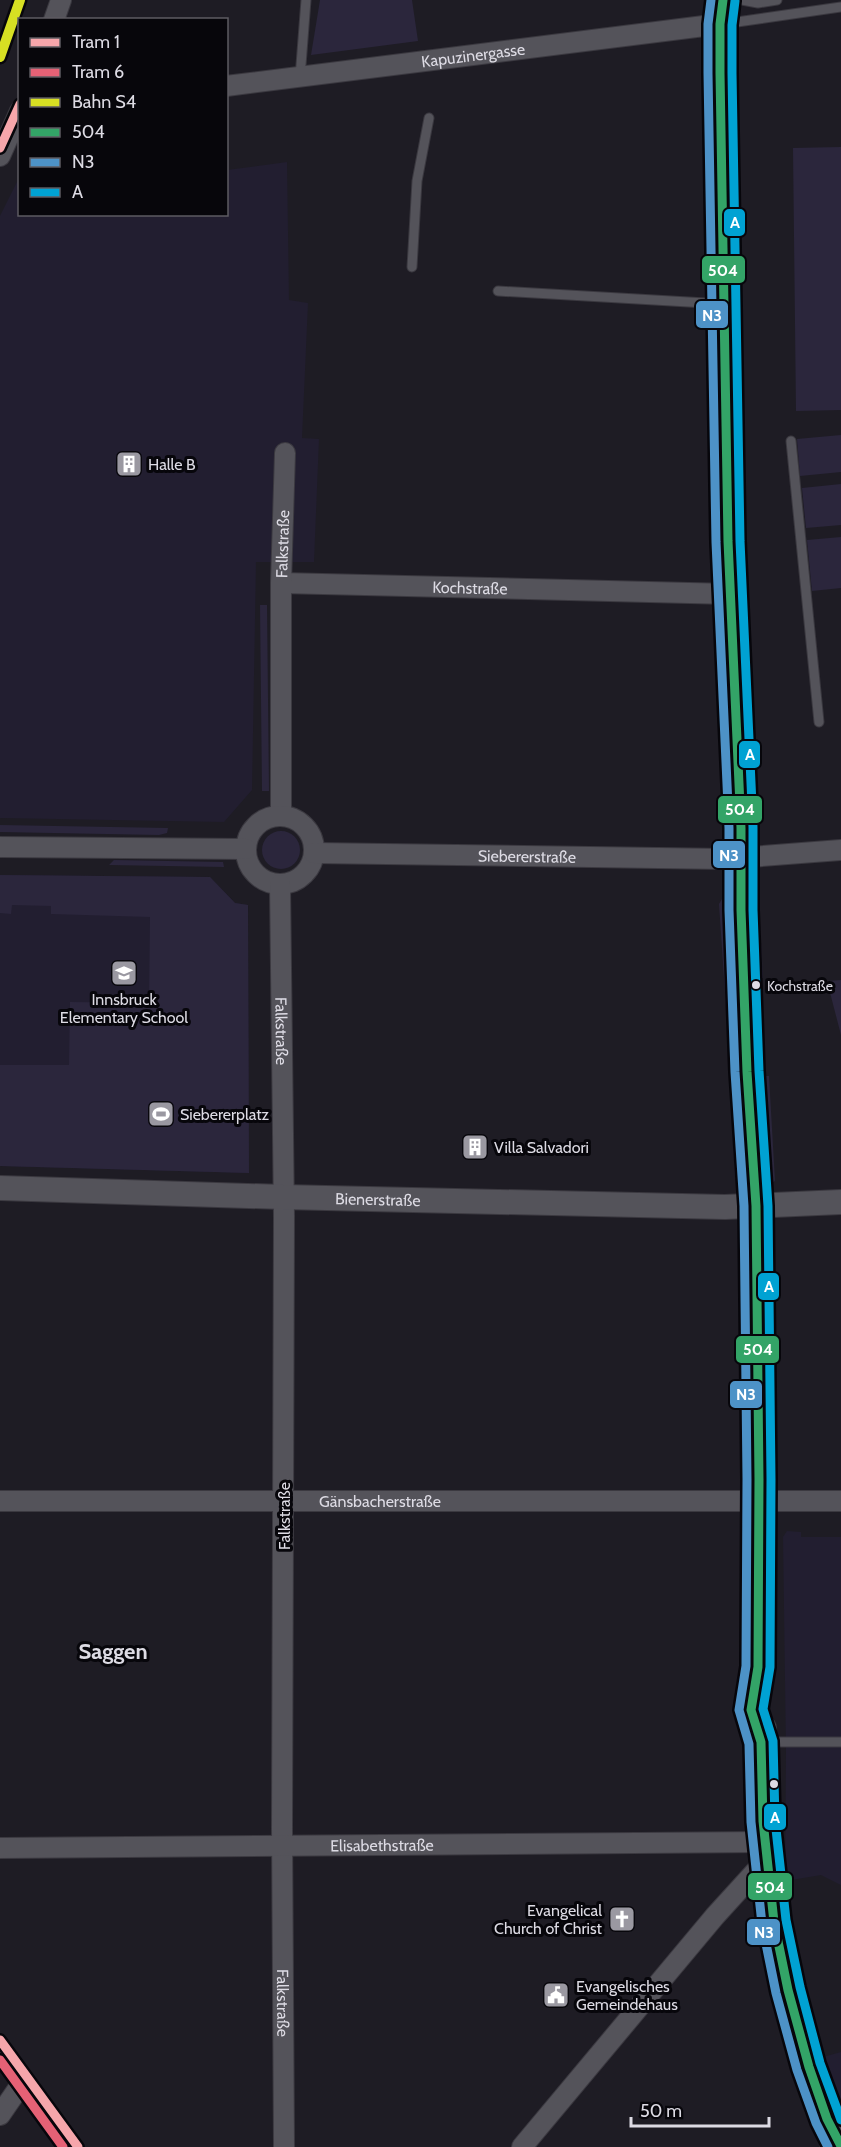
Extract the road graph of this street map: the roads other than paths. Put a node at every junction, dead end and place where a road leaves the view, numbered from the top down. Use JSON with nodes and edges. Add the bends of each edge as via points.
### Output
{"nodes":[{"id":1,"x":61,"y":0,"type":"edge"},
{"id":2,"x":306,"y":0,"type":"edge"},
{"id":3,"x":723,"y":0,"type":"edge"},
{"id":4,"x":742,"y":0,"type":"edge"},
{"id":5,"x":777,"y":0,"type":"edge"},
{"id":6,"x":841,"y":8,"type":"edge"},
{"id":7,"x":55,"y":18,"type":"edge"},
{"id":8,"x":720,"y":24,"type":"junction"},
{"id":9,"x":300,"y":78,"type":"junction"},
{"id":10,"x":228,"y":86,"type":"edge"},
{"id":11,"x":14,"y":118,"type":"edge"},
{"id":12,"x":429,"y":118,"type":"dead end"},
{"id":13,"x":0,"y":156,"type":"edge"},
{"id":14,"x":411,"y":267,"type":"dead end"},
{"id":15,"x":498,"y":291,"type":"dead end"},
{"id":16,"x":723,"y":304,"type":"junction"},
{"id":17,"x":791,"y":441,"type":"dead end"},
{"id":18,"x":285,"y":453,"type":"dead end"},
{"id":19,"x":281,"y":583,"type":"junction"},
{"id":20,"x":730,"y":594,"type":"junction"},
{"id":21,"x":819,"y":722,"type":"dead end"},
{"id":22,"x":281,"y":816,"type":"junction"},
{"id":23,"x":0,"y":847,"type":"edge"},
{"id":24,"x":246,"y":849,"type":"junction"},
{"id":25,"x":841,"y":850,"type":"edge"},
{"id":26,"x":314,"y":853,"type":"junction"},
{"id":27,"x":741,"y":859,"type":"junction"},
{"id":28,"x":279,"y":885,"type":"junction"},
{"id":29,"x":0,"y":1188,"type":"edge"},
{"id":30,"x":283,"y":1197,"type":"junction"},
{"id":31,"x":841,"y":1202,"type":"edge"},
{"id":32,"x":756,"y":1206,"type":"junction"},
{"id":33,"x":284,"y":1500,"type":"junction"},
{"id":34,"x":0,"y":1501,"type":"edge"},
{"id":35,"x":759,"y":1501,"type":"junction"},
{"id":36,"x":841,"y":1501,"type":"edge"},
{"id":37,"x":761,"y":1742,"type":"junction"},
{"id":38,"x":841,"y":1742,"type":"edge"},
{"id":39,"x":282,"y":1847,"type":"junction"},
{"id":40,"x":0,"y":1848,"type":"edge"},
{"id":41,"x":765,"y":1851,"type":"junction"},
{"id":42,"x":0,"y":2052,"type":"edge"},
{"id":43,"x":22,"y":2083,"type":"junction"},
{"id":44,"x":0,"y":2115,"type":"edge"},
{"id":45,"x":827,"y":2120,"type":"junction"},
{"id":46,"x":841,"y":2145,"type":"edge"},
{"id":47,"x":69,"y":2147,"type":"edge"},
{"id":48,"x":284,"y":2147,"type":"edge"},
{"id":49,"x":522,"y":2147,"type":"edge"},
{"id":50,"x":833,"y":2147,"type":"edge"}],
"edges":[{"from":1,"to":7,"type":"street"},
{"from":2,"to":9,"type":"lane"},
{"from":3,"to":8,"type":"street"},
{"from":4,"to":5,"type":"lane"},
{"from":6,"to":8,"type":"lane"},
{"from":8,"to":9,"type":"street","name":"Kapuzinergasse"},
{"from":8,"to":16,"type":"street"},
{"from":9,"to":10,"type":"street","name":"Kapuzinergasse"},
{"from":11,"to":13,"type":"street"},
{"from":12,"to":14,"type":"lane","via":[[417,181]]},
{"from":15,"to":16,"type":"lane"},
{"from":16,"to":20,"type":"street"},
{"from":17,"to":21,"type":"lane"},
{"from":18,"to":19,"type":"street","name":"Falkstraße"},
{"from":19,"to":20,"type":"street","name":"Kochstraße"},
{"from":19,"to":22,"type":"street","name":"Falkstraße"},
{"from":20,"to":27,"type":"street"},
{"from":22,"to":24,"type":"street","via":[[270,817],[253,829]]},
{"from":22,"to":26,"type":"street","via":[[292,818],[309,832]]},
{"from":23,"to":24,"type":"street"},
{"from":24,"to":28,"type":"street","via":[[247,860],[259,878]]},
{"from":25,"to":27,"type":"street","name":"Siebererstraße"},
{"from":26,"to":27,"type":"street","name":"Siebererstraße"},
{"from":26,"to":28,"type":"street","via":[[312,863],[299,879]]},
{"from":27,"to":32,"type":"street","via":[[747,1072]]},
{"from":28,"to":30,"type":"street","name":"Falkstraße"},
{"from":29,"to":30,"type":"street","name":"Bienerstraße"},
{"from":30,"to":32,"type":"street","name":"Bienerstraße"},
{"from":30,"to":33,"type":"street","name":"Falkstraße"},
{"from":31,"to":32,"type":"street","name":"Bienerstraße"},
{"from":32,"to":35,"type":"street"},
{"from":33,"to":34,"type":"street","name":"Gänsbacherstraße"},
{"from":33,"to":35,"type":"street","name":"Gänsbacherstraße"},
{"from":33,"to":39,"type":"street","name":"Falkstraße"},
{"from":35,"to":36,"type":"street","name":"Gänsbacherstraße"},
{"from":35,"to":37,"type":"street","via":[[758,1667],[767,1712]]},
{"from":37,"to":38,"type":"lane"},
{"from":37,"to":41,"type":"street"},
{"from":39,"to":40,"type":"street","name":"Elisabethstraße"},
{"from":39,"to":41,"type":"street","name":"Elisabethstraße"},
{"from":39,"to":48,"type":"street","name":"Falkstraße"},
{"from":41,"to":45,"type":"street","via":[[788,1990]]},
{"from":41,"to":49,"type":"street"},
{"from":42,"to":43,"type":"street"},
{"from":43,"to":44,"type":"street"},
{"from":43,"to":47,"type":"street"},
{"from":45,"to":46,"type":"street"},
{"from":45,"to":50,"type":"street"}]}
